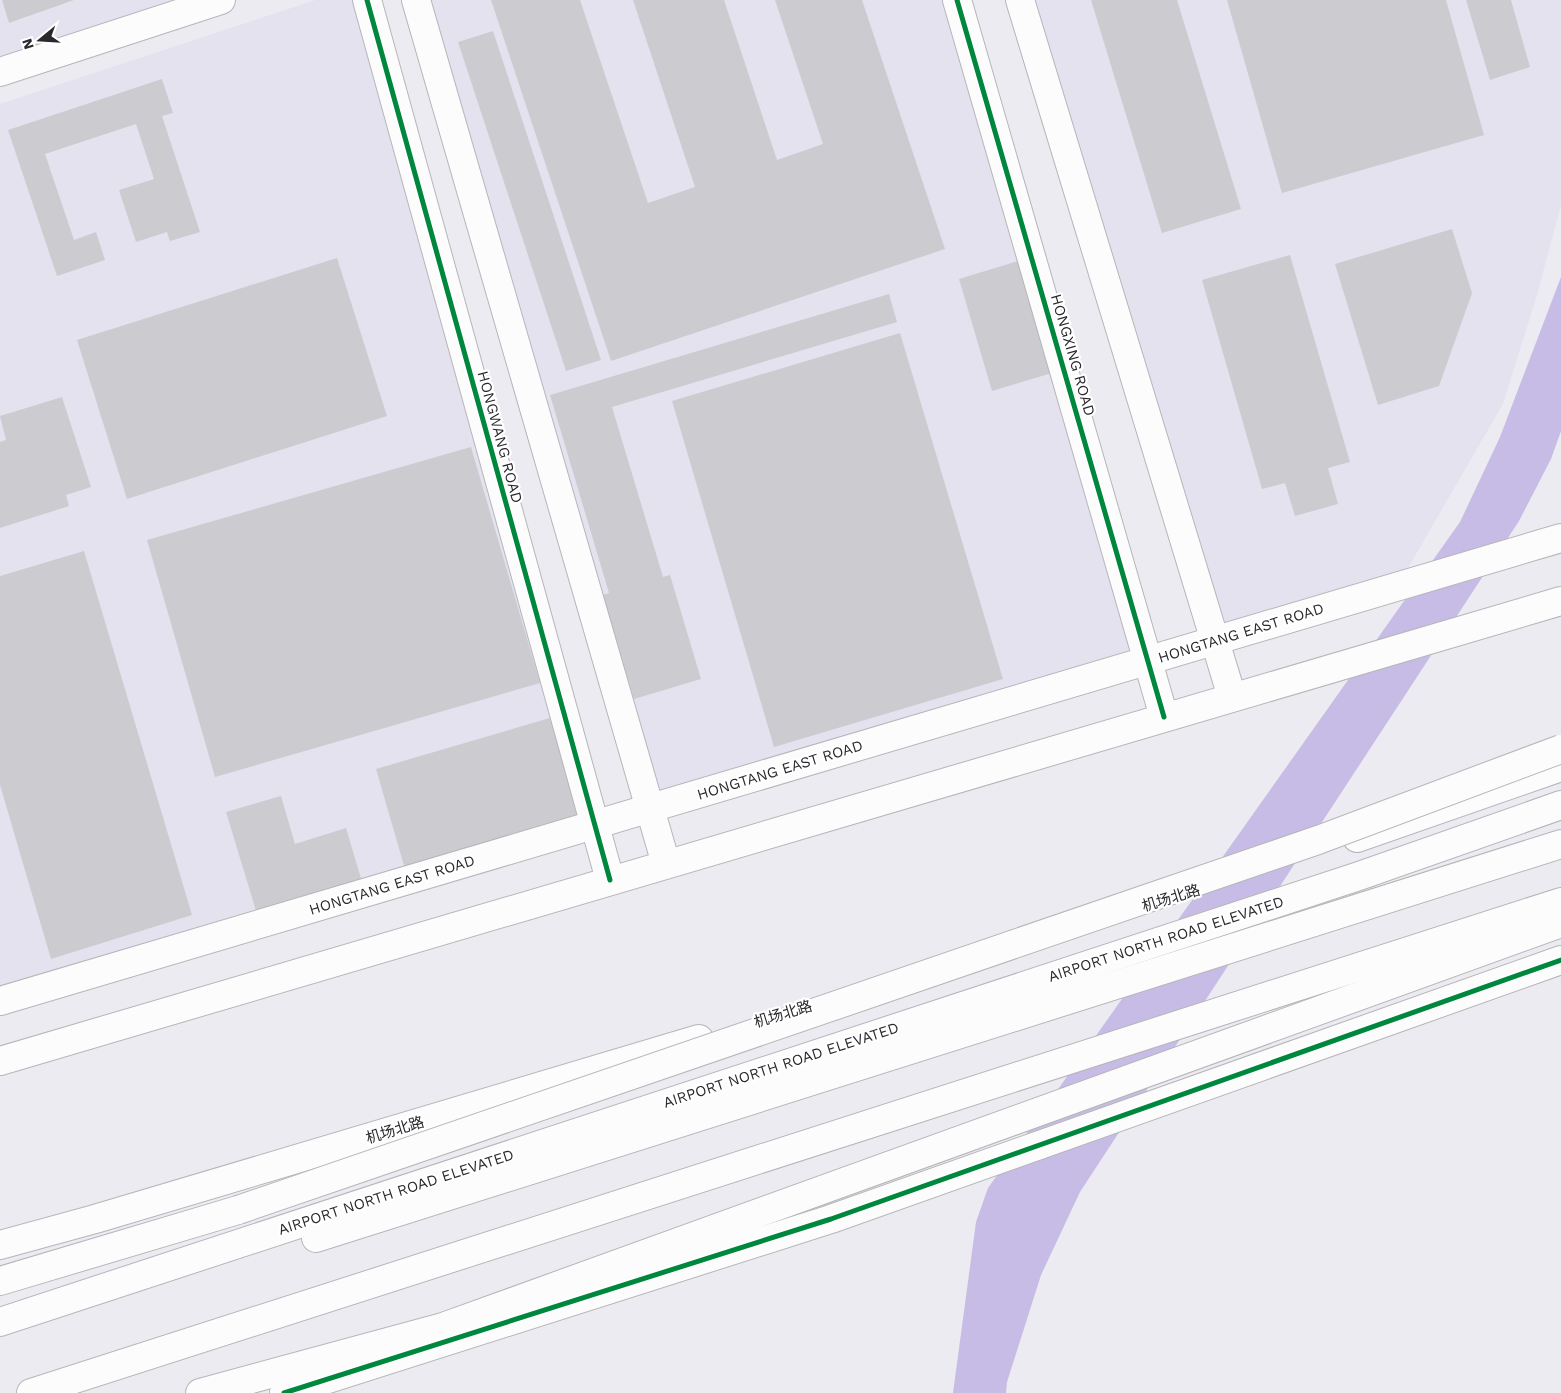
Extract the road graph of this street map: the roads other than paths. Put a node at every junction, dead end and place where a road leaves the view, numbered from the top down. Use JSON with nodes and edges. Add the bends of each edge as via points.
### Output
{"nodes":[{"id":1,"x":221,"y":0,"type":"edge"},
{"id":2,"x":367,"y":0,"type":"edge"},
{"id":3,"x":416,"y":0,"type":"edge"},
{"id":4,"x":957,"y":0,"type":"edge"},
{"id":5,"x":1020,"y":0,"type":"edge"},
{"id":6,"x":0,"y":72,"type":"edge"},
{"id":7,"x":1558,"y":539,"type":"edge"},
{"id":8,"x":1561,"y":601,"type":"edge"},
{"id":9,"x":1215,"y":641,"type":"junction"},
{"id":10,"x":1148,"y":661,"type":"junction"},
{"id":11,"x":1232,"y":697,"type":"junction"},
{"id":12,"x":1164,"y":717,"type":"junction"},
{"id":13,"x":1561,"y":749,"type":"edge"},
{"id":14,"x":1561,"y":767,"type":"edge"},
{"id":15,"x":1561,"y":806,"type":"edge"},
{"id":16,"x":649,"y":809,"type":"junction"},
{"id":17,"x":594,"y":825,"type":"junction"},
{"id":18,"x":1561,"y":844,"type":"edge"},
{"id":19,"x":666,"y":864,"type":"junction"},
{"id":20,"x":610,"y":880,"type":"junction"},
{"id":21,"x":1561,"y":902,"type":"edge"},
{"id":22,"x":1552,"y":927,"type":"edge"},
{"id":23,"x":1561,"y":960,"type":"edge"},
{"id":24,"x":0,"y":1002,"type":"edge"},
{"id":25,"x":0,"y":1061,"type":"edge"},
{"id":26,"x":0,"y":1245,"type":"edge"},
{"id":27,"x":0,"y":1281,"type":"edge"},
{"id":28,"x":0,"y":1322,"type":"edge"},
{"id":29,"x":0,"y":1338,"type":"edge"},
{"id":30,"x":31,"y":1393,"type":"edge"},
{"id":31,"x":200,"y":1393,"type":"edge"},
{"id":32,"x":284,"y":1393,"type":"edge"}],
"edges":[{"from":1,"to":6,"type":"main road"},
{"from":2,"to":17,"type":"main road","name":"HONGWANG ROAD"},
{"from":3,"to":16,"type":"main road"},
{"from":4,"to":10,"type":"main road","name":"HONGXING ROAD"},
{"from":5,"to":9,"type":"main road"},
{"from":7,"to":9,"type":"main road","name":"HONGTANG EAST ROAD"},
{"from":8,"to":11,"type":"main road"},
{"from":9,"to":10,"type":"main road","name":"HONGTANG EAST ROAD"},
{"from":9,"to":11,"type":"main road"},
{"from":10,"to":12,"type":"main road","name":"HONGXING ROAD"},
{"from":10,"to":16,"type":"main road","name":"HONGTANG EAST ROAD"},
{"from":11,"to":12,"type":"main road"},
{"from":12,"to":19,"type":"main road"},
{"from":13,"to":27,"type":"main road","bridge":true,"via":[[1318,840],[272,1200]]},
{"from":14,"to":26,"type":"main road","name":"机场北路","via":[[1417,819],[1204,888],[114,1214]]},
{"from":15,"to":28,"type":"main road","name":"AIRPORT NORTH ROAD ELEVATED","via":[[1359,876]]},
{"from":16,"to":17,"type":"main road","name":"HONGTANG EAST ROAD"},
{"from":16,"to":19,"type":"main road"},
{"from":17,"to":20,"type":"main road","name":"HONGWANG ROAD"},
{"from":17,"to":24,"type":"main road","name":"HONGTANG EAST ROAD"},
{"from":18,"to":29,"type":"main road","name":"AIRPORT NORTH ROAD ELEVATED"},
{"from":19,"to":20,"type":"main road"},
{"from":20,"to":25,"type":"main road"},
{"from":21,"to":30,"type":"main road"},
{"from":22,"to":31,"type":"main road","via":[[443,1327]]},
{"from":23,"to":32,"type":"main road","via":[[831,1219]]}]}
